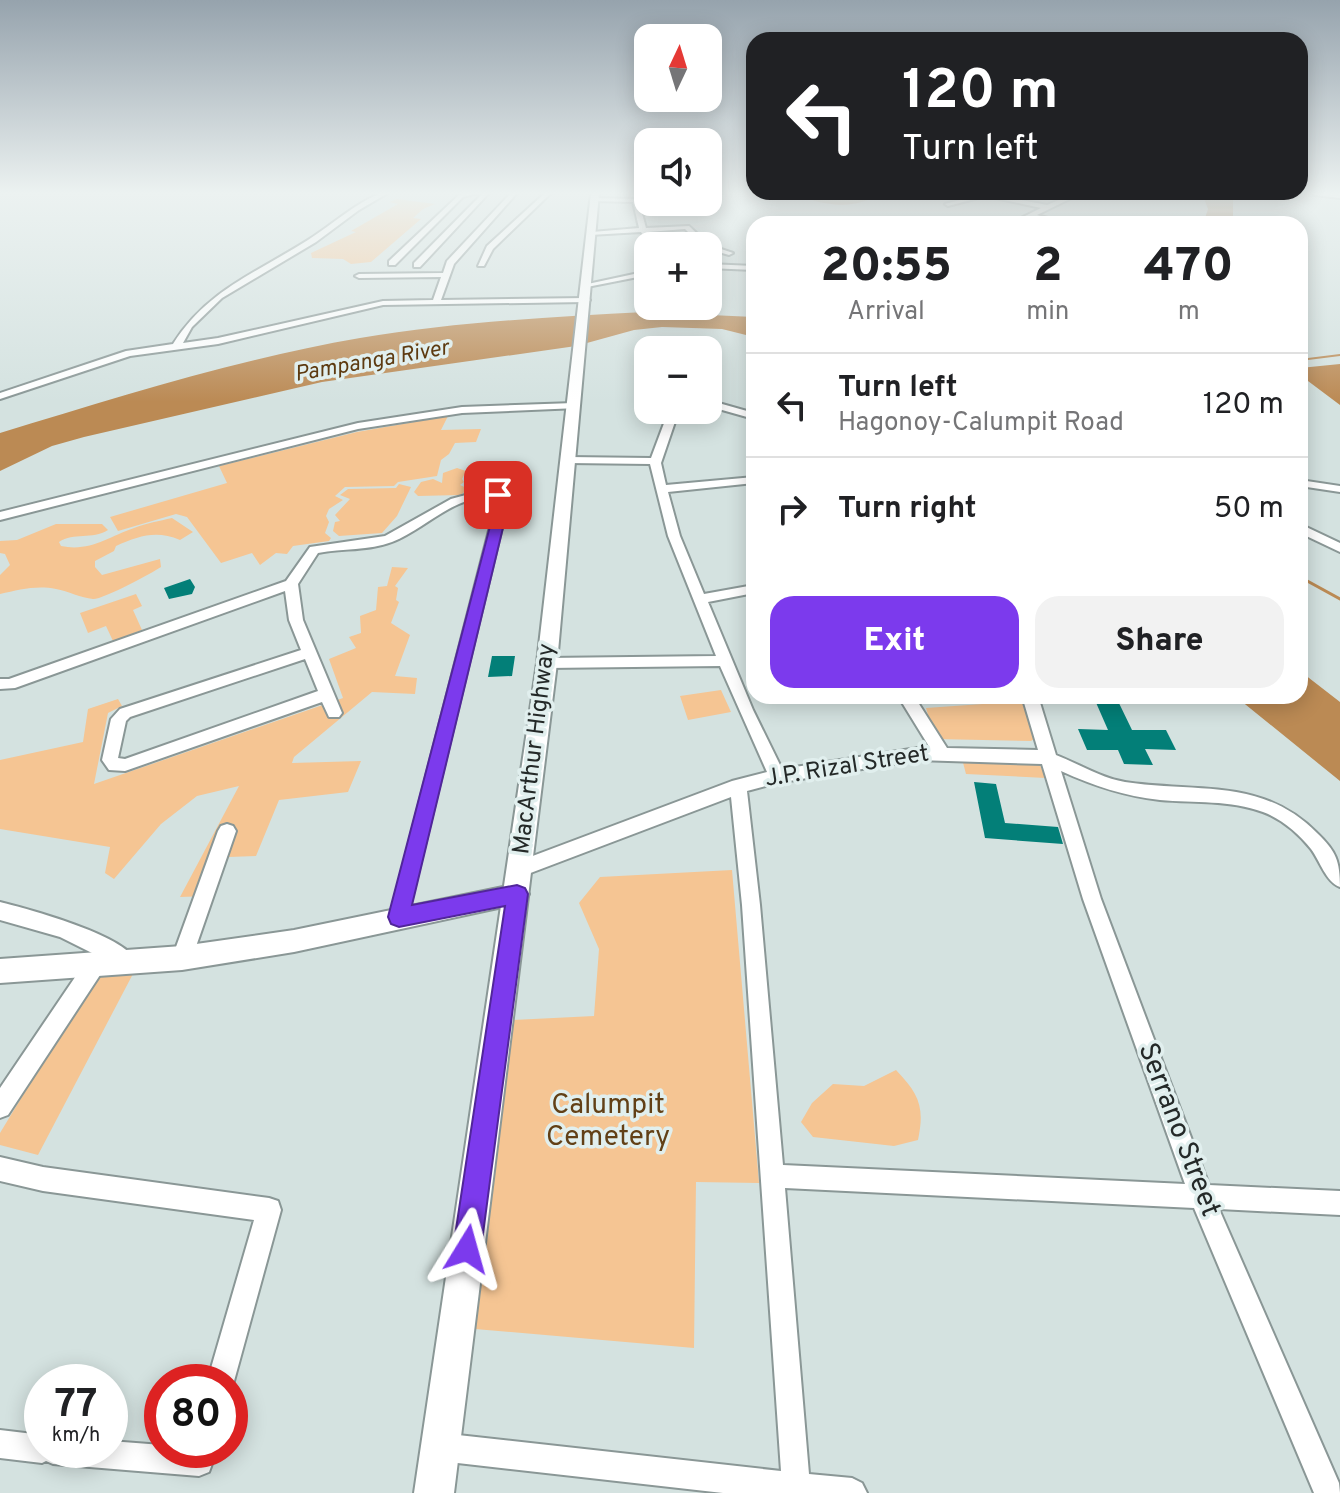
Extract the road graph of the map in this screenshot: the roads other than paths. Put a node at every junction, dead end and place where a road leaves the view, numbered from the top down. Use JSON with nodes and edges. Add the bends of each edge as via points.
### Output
{"nodes":[{"id":1,"x":276,"y":263,"type":"edge"},
{"id":2,"x":392,"y":263,"type":"edge"},
{"id":3,"x":419,"y":263,"type":"edge"},
{"id":4,"x":451,"y":263,"type":"edge"},
{"id":5,"x":589,"y":263,"type":"edge"},
{"id":6,"x":417,"y":265,"type":"junction"},
{"id":7,"x":449,"y":265,"type":"junction"},
{"id":8,"x":722,"y":267,"type":"edge"},
{"id":9,"x":746,"y":268,"type":"edge"},
{"id":10,"x":445,"y":275,"type":"junction"},
{"id":11,"x":359,"y":276,"type":"dead end"},
{"id":12,"x":634,"y":277,"type":"edge"},
{"id":13,"x":587,"y":285,"type":"junction"},
{"id":14,"x":436,"y":302,"type":"junction"},
{"id":15,"x":586,"y":304,"type":"junction"},
{"id":16,"x":177,"y":345,"type":"junction"},
{"id":17,"x":0,"y":396,"type":"edge"},
{"id":18,"x":574,"y":403,"type":"junction"},
{"id":19,"x":722,"y":407,"type":"edge"},
{"id":20,"x":746,"y":414,"type":"edge"},
{"id":21,"x":669,"y":424,"type":"edge"},
{"id":22,"x":568,"y":460,"type":"junction"},
{"id":23,"x":656,"y":461,"type":"junction"},
{"id":24,"x":746,"y":481,"type":"edge"},
{"id":25,"x":1308,"y":484,"type":"edge"},
{"id":26,"x":661,"y":489,"type":"junction"},
{"id":27,"x":1340,"y":489,"type":"edge"},
{"id":28,"x":0,"y":516,"type":"edge"},
{"id":29,"x":1308,"y":532,"type":"edge"},
{"id":30,"x":1340,"y":548,"type":"edge"},
{"id":31,"x":291,"y":584,"type":"junction"},
{"id":32,"x":746,"y":590,"type":"edge"},
{"id":33,"x":698,"y":599,"type":"junction"},
{"id":34,"x":308,"y":653,"type":"junction"},
{"id":35,"x":726,"y":661,"type":"junction"},
{"id":36,"x":547,"y":663,"type":"junction"},
{"id":37,"x":0,"y":684,"type":"edge"},
{"id":38,"x":324,"y":695,"type":"junction"},
{"id":39,"x":911,"y":704,"type":"edge"},
{"id":40,"x":1033,"y":704,"type":"edge"},
{"id":41,"x":334,"y":713,"type":"dead end"},
{"id":42,"x":941,"y":752,"type":"junction"},
{"id":43,"x":1050,"y":759,"type":"junction"},
{"id":44,"x":777,"y":776,"type":"junction"},
{"id":45,"x":738,"y":786,"type":"junction"},
{"id":46,"x":227,"y":831,"type":"dead end"},
{"id":47,"x":1340,"y":879,"type":"edge"},
{"id":48,"x":518,"y":882,"type":"junction"},
{"id":49,"x":0,"y":911,"type":"edge"},
{"id":50,"x":399,"y":917,"type":"junction"},
{"id":51,"x":182,"y":958,"type":"junction"},
{"id":52,"x":128,"y":962,"type":"junction"},
{"id":53,"x":95,"y":965,"type":"junction"},
{"id":54,"x":0,"y":971,"type":"edge"},
{"id":55,"x":0,"y":1107,"type":"edge"},
{"id":56,"x":0,"y":1169,"type":"edge"},
{"id":57,"x":773,"y":1176,"type":"junction"},
{"id":58,"x":1202,"y":1199,"type":"junction"},
{"id":59,"x":1340,"y":1203,"type":"edge"},
{"id":60,"x":226,"y":1364,"type":"edge"},
{"id":61,"x":0,"y":1444,"type":"edge"},
{"id":62,"x":24,"y":1447,"type":"edge"},
{"id":63,"x":440,"y":1447,"type":"junction"},
{"id":64,"x":796,"y":1485,"type":"junction"},
{"id":65,"x":434,"y":1493,"type":"edge"},
{"id":66,"x":852,"y":1493,"type":"edge"},
{"id":67,"x":1329,"y":1493,"type":"edge"}],
"edges":[{"from":1,"to":16,"type":"street","via":[[201,311]]},
{"from":2,"to":6,"type":"street"},
{"from":3,"to":6,"type":"street"},
{"from":4,"to":7,"type":"street"},
{"from":5,"to":13,"type":"highway","name":"MacArthur Highway"},
{"from":6,"to":7,"type":"street"},
{"from":7,"to":10,"type":"street"},
{"from":8,"to":9,"type":"street"},
{"from":10,"to":11,"type":"street"},
{"from":10,"to":14,"type":"street"},
{"from":12,"to":13,"type":"street"},
{"from":13,"to":15,"type":"highway","name":"MacArthur Highway"},
{"from":14,"to":15,"type":"street"},
{"from":14,"to":16,"type":"street","via":[[361,307],[218,341]]},
{"from":15,"to":18,"type":"highway","name":"MacArthur Highway"},
{"from":16,"to":17,"type":"street","via":[[99,360]]},
{"from":18,"to":22,"type":"highway","name":"MacArthur Highway"},
{"from":18,"to":28,"type":"street","via":[[462,410],[358,426]]},
{"from":19,"to":20,"type":"street"},
{"from":21,"to":23,"type":"street"},
{"from":22,"to":23,"type":"street"},
{"from":22,"to":36,"type":"highway","name":"MacArthur Highway"},
{"from":23,"to":26,"type":"street"},
{"from":24,"to":26,"type":"street"},
{"from":25,"to":27,"type":"street"},
{"from":26,"to":33,"type":"street"},
{"from":29,"to":30,"type":"street"},
{"from":31,"to":34,"type":"street"},
{"from":31,"to":37,"type":"street"},
{"from":31,"to":50,"type":"street","via":[[314,550],[386,540],[442,507],[485,494],[502,500]]},
{"from":32,"to":33,"type":"street"},
{"from":33,"to":35,"type":"street"},
{"from":34,"to":38,"type":"street"},
{"from":34,"to":38,"type":"street","via":[[125,713],[110,760],[125,765]]},
{"from":35,"to":36,"type":"street"},
{"from":35,"to":44,"type":"street"},
{"from":36,"to":48,"type":"highway","name":"MacArthur Highway"},
{"from":38,"to":41,"type":"street"},
{"from":39,"to":42,"type":"street"},
{"from":40,"to":43,"type":"street","name":"Serrano Street"},
{"from":42,"to":43,"type":"street","name":"J.P. Rizal Street"},
{"from":42,"to":44,"type":"street","name":"J.P. Rizal Street"},
{"from":43,"to":47,"type":"street","name":"J.P. Rizal Street","via":[[1099,783],[1242,797],[1271,805],[1324,849]]},
{"from":43,"to":58,"type":"street","name":"Serrano Street","via":[[1092,899]]},
{"from":44,"to":45,"type":"street","name":"J.P. Rizal Street"},
{"from":45,"to":48,"type":"street","name":"J.P. Rizal Street"},
{"from":45,"to":57,"type":"street"},
{"from":46,"to":51,"type":"street"},
{"from":48,"to":50,"type":"main road"},
{"from":48,"to":63,"type":"highway","name":"MacArthur Highway"},
{"from":49,"to":52,"type":"street","via":[[94,941]]},
{"from":50,"to":51,"type":"main road","via":[[294,941]]},
{"from":51,"to":52,"type":"main road"},
{"from":52,"to":53,"type":"main road"},
{"from":53,"to":54,"type":"main road"},
{"from":53,"to":55,"type":"street"},
{"from":56,"to":60,"type":"street","via":[[269,1210]]},
{"from":57,"to":58,"type":"street"},
{"from":57,"to":64,"type":"street"},
{"from":58,"to":59,"type":"street"},
{"from":58,"to":67,"type":"street","name":"Serrano Street"},
{"from":61,"to":62,"type":"street"},
{"from":63,"to":64,"type":"street"},
{"from":63,"to":65,"type":"highway","name":"MacArthur Highway"},
{"from":64,"to":66,"type":"street"}]}
